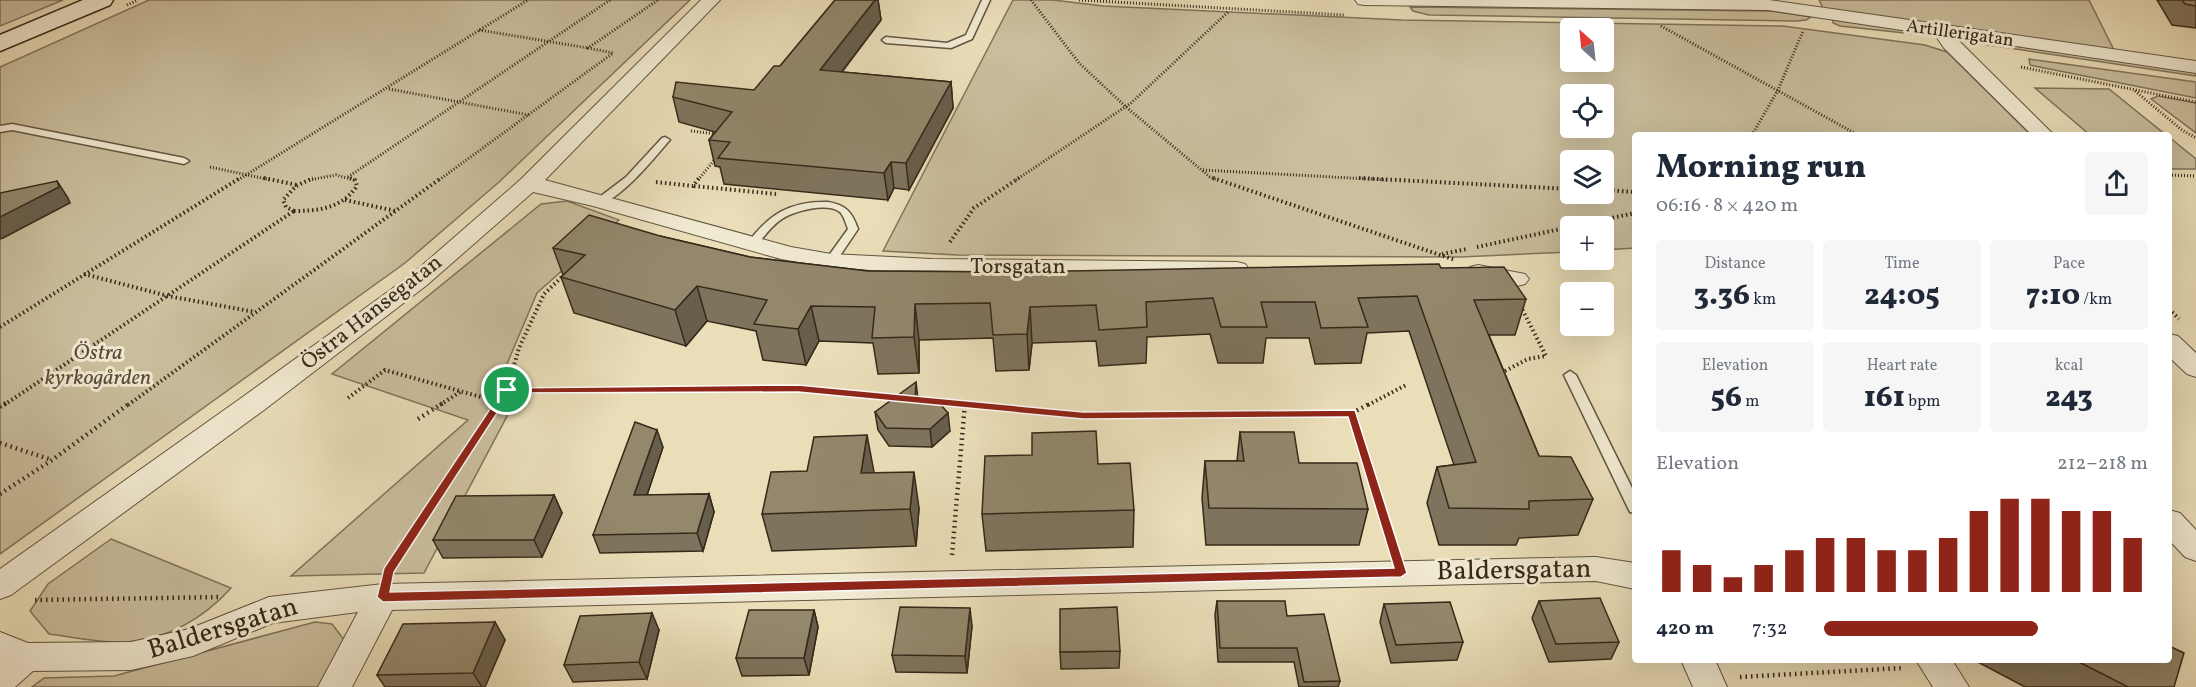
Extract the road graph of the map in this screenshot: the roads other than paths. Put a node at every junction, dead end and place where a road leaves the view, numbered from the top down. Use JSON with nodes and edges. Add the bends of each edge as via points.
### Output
{"nodes":[{"id":1,"x":102,"y":0,"type":"edge"},
{"id":2,"x":711,"y":0,"type":"edge"},
{"id":3,"x":987,"y":0,"type":"edge"},
{"id":4,"x":1364,"y":0,"type":"edge"},
{"id":5,"x":1766,"y":3,"type":"edge"},
{"id":6,"x":1942,"y":31,"type":"junction"},
{"id":7,"x":886,"y":40,"type":"dead end"},
{"id":8,"x":0,"y":44,"type":"edge"},
{"id":9,"x":2196,"y":67,"type":"edge"},
{"id":10,"x":0,"y":129,"type":"edge"},
{"id":11,"x":2041,"y":132,"type":"edge"},
{"id":12,"x":665,"y":140,"type":"dead end"},
{"id":13,"x":184,"y":161,"type":"dead end"},
{"id":14,"x":528,"y":185,"type":"junction"},
{"id":15,"x":601,"y":201,"type":"junction"},
{"id":16,"x":752,"y":244,"type":"junction"},
{"id":17,"x":831,"y":261,"type":"junction"},
{"id":18,"x":1254,"y":269,"type":"edge"},
{"id":19,"x":1457,"y":271,"type":"edge"},
{"id":20,"x":1508,"y":278,"type":"edge"},
{"id":21,"x":2172,"y":345,"type":"edge"},
{"id":22,"x":2196,"y":368,"type":"edge"},
{"id":23,"x":1569,"y":375,"type":"dead end"},
{"id":24,"x":1632,"y":502,"type":"edge"},
{"id":25,"x":2172,"y":524,"type":"edge"},
{"id":26,"x":2196,"y":549,"type":"edge"},
{"id":27,"x":1632,"y":575,"type":"edge"},
{"id":28,"x":0,"y":586,"type":"edge"},
{"id":29,"x":383,"y":597,"type":"junction"},
{"id":30,"x":13,"y":651,"type":"edge"},
{"id":31,"x":0,"y":679,"type":"edge"},
{"id":32,"x":335,"y":687,"type":"edge"}],
"edges":[{"from":1,"to":8,"type":"main road"},
{"from":2,"to":14,"type":"street","name":"Östra Hansegatan"},
{"from":3,"to":7,"type":"lane","via":[[969,37],[948,46]]},
{"from":4,"to":5,"type":"street","name":"Artillerigatan"},
{"from":5,"to":6,"type":"street","name":"Artillerigatan"},
{"from":6,"to":9,"type":"street","name":"Artillerigatan"},
{"from":6,"to":11,"type":"street","via":[[1950,44]]},
{"from":10,"to":13,"type":"lane","via":[[12,127]]},
{"from":12,"to":15,"type":"lane","via":[[630,179]]},
{"from":14,"to":15,"type":"street","name":"Torsgatan"},
{"from":14,"to":28,"type":"street","name":"Östra Hansegatan","via":[[410,287]]},
{"from":15,"to":16,"type":"street","name":"Torsgatan"},
{"from":16,"to":17,"type":"street","name":"Torsgatan"},
{"from":16,"to":17,"type":"lane","via":[[779,215],[800,207],[840,208],[853,229]]},
{"from":17,"to":18,"type":"street","name":"Torsgatan","via":[[932,266]]},
{"from":19,"to":20,"type":"street"},
{"from":21,"to":22,"type":"street"},
{"from":23,"to":24,"type":"lane"},
{"from":25,"to":26,"type":"street"},
{"from":27,"to":29,"type":"street","name":"Baldersgatan","via":[[1596,569]]},
{"from":29,"to":30,"type":"street","name":"Baldersgatan","via":[[269,610],[193,642],[131,656]]},
{"from":29,"to":32,"type":"street"},
{"from":30,"to":31,"type":"street"}]}
